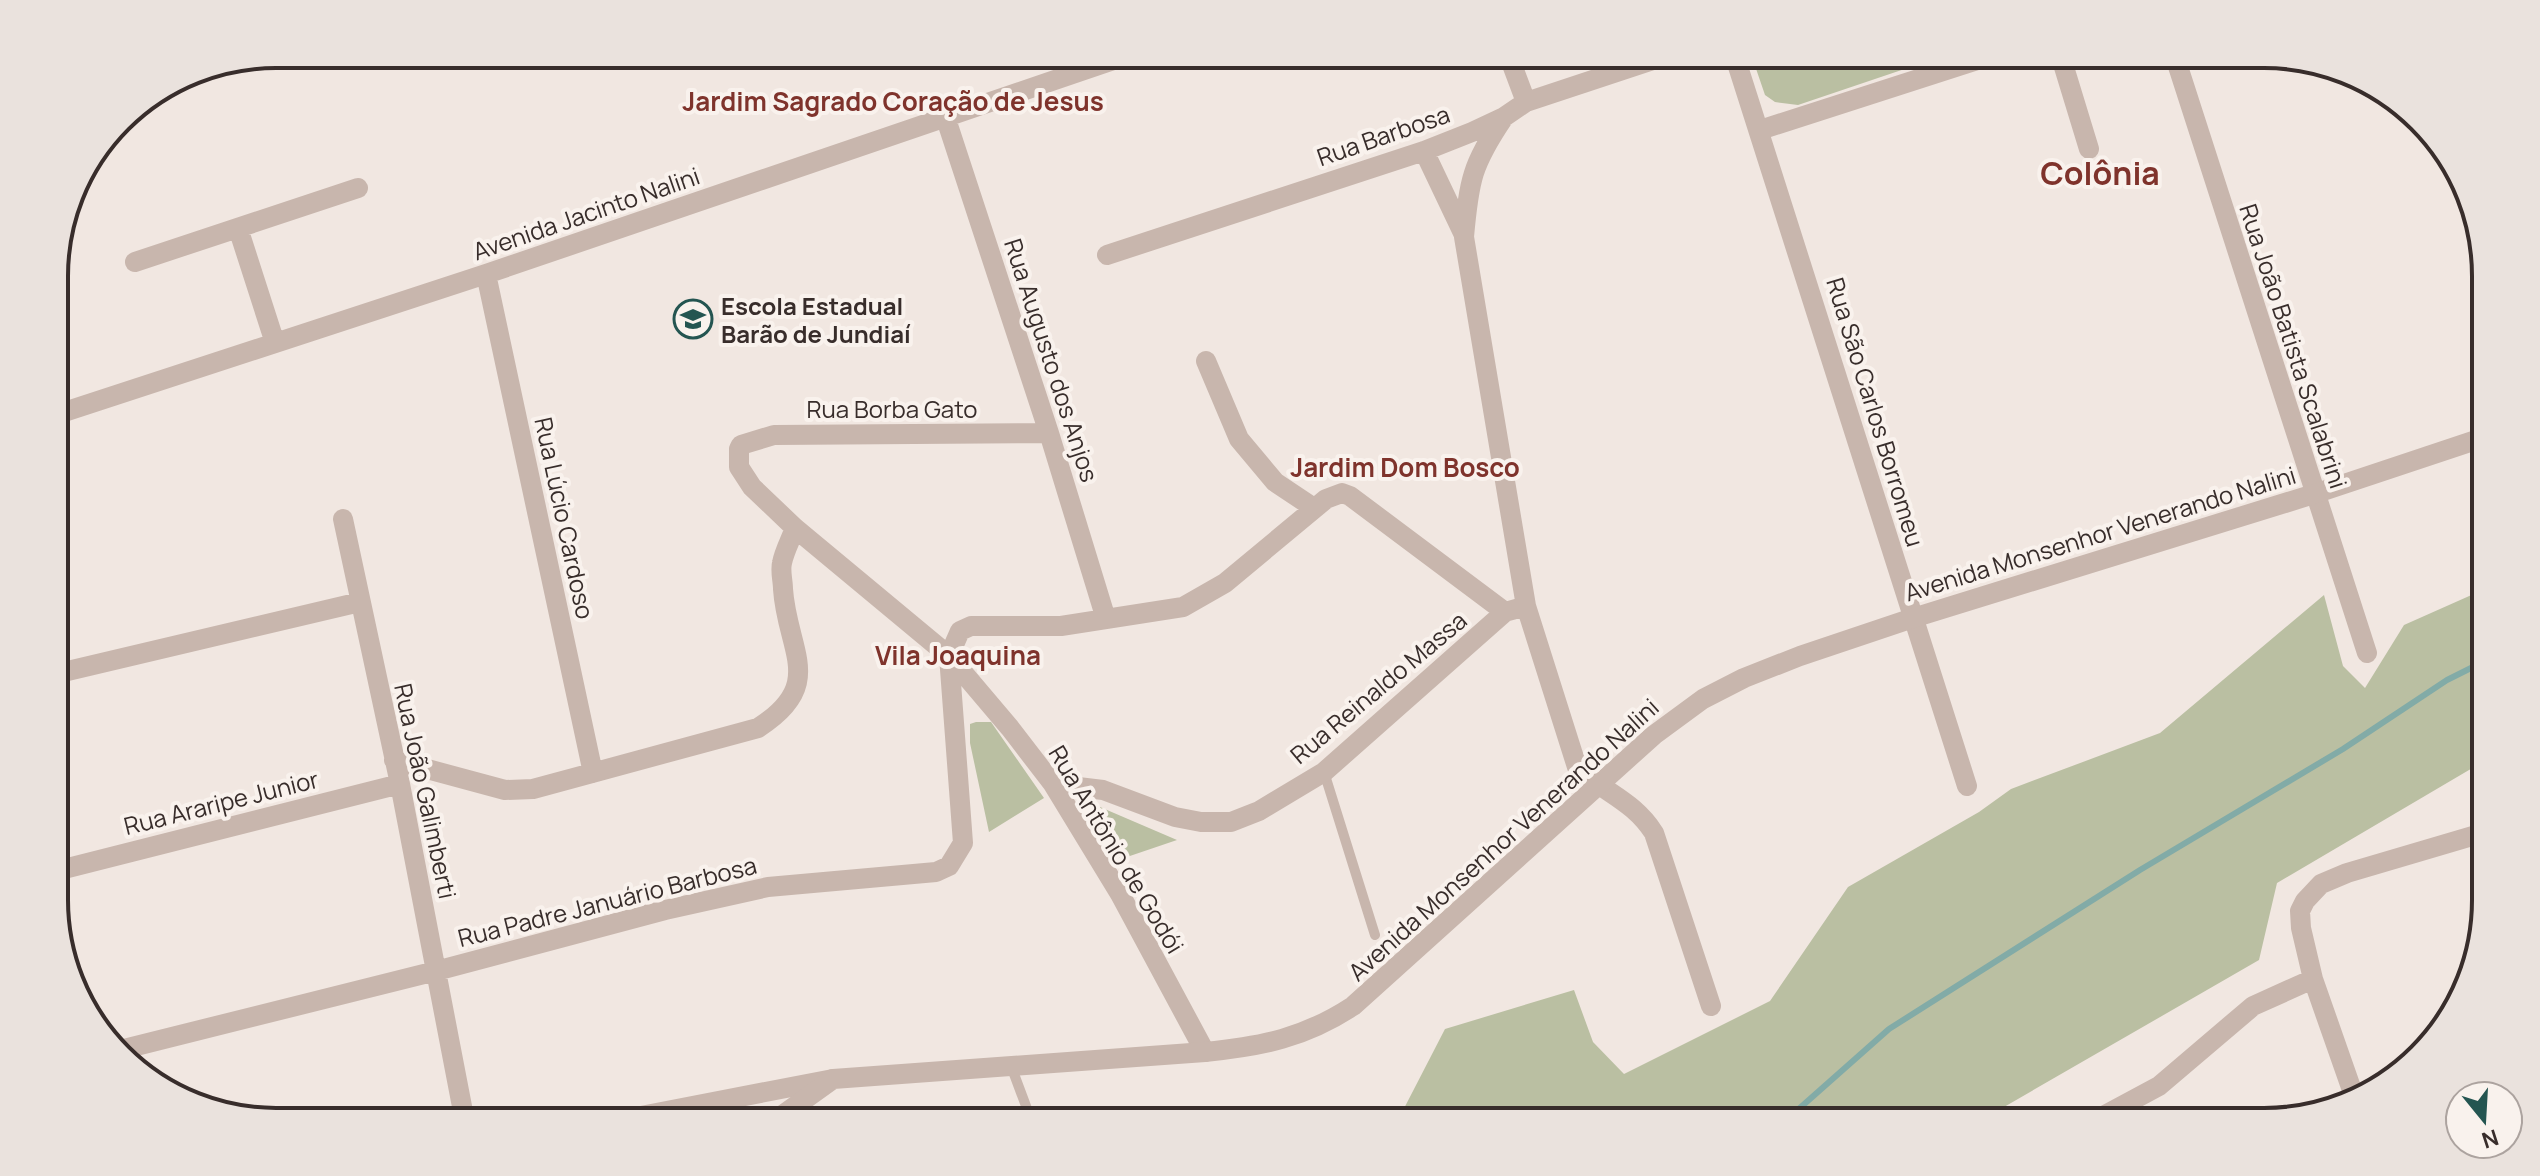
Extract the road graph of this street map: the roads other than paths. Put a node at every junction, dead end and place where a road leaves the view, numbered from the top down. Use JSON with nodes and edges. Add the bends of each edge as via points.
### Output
{"nodes":[{"id":1,"x":1091,"y":68,"type":"edge"},
{"id":2,"x":1513,"y":68,"type":"edge"},
{"id":3,"x":1629,"y":68,"type":"edge"},
{"id":4,"x":1739,"y":68,"type":"edge"},
{"id":5,"x":1953,"y":68,"type":"edge"},
{"id":6,"x":2064,"y":68,"type":"edge"},
{"id":7,"x":2178,"y":68,"type":"edge"},
{"id":8,"x":1526,"y":102,"type":"junction"},
{"id":9,"x":1504,"y":117,"type":"junction"},
{"id":10,"x":946,"y":119,"type":"junction"},
{"id":11,"x":1760,"y":130,"type":"junction"},
{"id":12,"x":2089,"y":149,"type":"dead end"},
{"id":13,"x":1424,"y":151,"type":"junction"},
{"id":14,"x":358,"y":188,"type":"dead end"},
{"id":15,"x":238,"y":228,"type":"junction"},
{"id":16,"x":1464,"y":237,"type":"junction"},
{"id":17,"x":1107,"y":255,"type":"dead end"},
{"id":18,"x":135,"y":262,"type":"dead end"},
{"id":19,"x":486,"y":274,"type":"junction"},
{"id":20,"x":275,"y":343,"type":"junction"},
{"id":21,"x":1206,"y":361,"type":"dead end"},
{"id":22,"x":68,"y":411,"type":"edge"},
{"id":23,"x":1049,"y":433,"type":"junction"},
{"id":24,"x":2472,"y":441,"type":"edge"},
{"id":25,"x":739,"y":449,"type":"joint"},
{"id":26,"x":2314,"y":494,"type":"junction"},
{"id":27,"x":1314,"y":508,"type":"junction"},
{"id":28,"x":343,"y":519,"type":"dead end"},
{"id":29,"x":795,"y":528,"type":"junction"},
{"id":30,"x":360,"y":602,"type":"junction"},
{"id":31,"x":1526,"y":606,"type":"junction"},
{"id":32,"x":1505,"y":612,"type":"junction"},
{"id":33,"x":1913,"y":618,"type":"junction"},
{"id":34,"x":1106,"y":619,"type":"junction"},
{"id":35,"x":2367,"y":653,"type":"dead end"},
{"id":36,"x":949,"y":656,"type":"junction"},
{"id":37,"x":68,"y":671,"type":"edge"},
{"id":38,"x":394,"y":760,"type":"junction"},
{"id":39,"x":1324,"y":772,"type":"junction"},
{"id":40,"x":593,"y":773,"type":"junction"},
{"id":41,"x":400,"y":784,"type":"junction"},
{"id":42,"x":1053,"y":784,"type":"junction"},
{"id":43,"x":1596,"y":786,"type":"junction"},
{"id":44,"x":1967,"y":786,"type":"dead end"},
{"id":45,"x":2472,"y":836,"type":"edge"},
{"id":46,"x":68,"y":868,"type":"edge"},
{"id":47,"x":1375,"y":935,"type":"dead end"},
{"id":48,"x":436,"y":971,"type":"junction"},
{"id":49,"x":2313,"y":979,"type":"junction"},
{"id":50,"x":1711,"y":1006,"type":"dead end"},
{"id":51,"x":130,"y":1048,"type":"edge"},
{"id":52,"x":1205,"y":1052,"type":"junction"},
{"id":53,"x":1011,"y":1066,"type":"junction"},
{"id":54,"x":833,"y":1079,"type":"junction"},
{"id":55,"x":2351,"y":1088,"type":"edge"},
{"id":56,"x":462,"y":1108,"type":"edge"},
{"id":57,"x":683,"y":1108,"type":"edge"},
{"id":58,"x":793,"y":1108,"type":"edge"},
{"id":59,"x":1027,"y":1108,"type":"edge"},
{"id":60,"x":2118,"y":1108,"type":"edge"}],
"edges":[{"from":1,"to":10,"type":"street","name":"Avenida Jacinto Nalini"},
{"from":2,"to":8,"type":"street"},
{"from":3,"to":8,"type":"street","name":"Rua Barbosa"},
{"from":4,"to":11,"type":"street","name":"Rua São Carlos Borromeu"},
{"from":5,"to":11,"type":"street"},
{"from":6,"to":12,"type":"street"},
{"from":7,"to":26,"type":"street","name":"Rua João Batista Scalabrini"},
{"from":8,"to":9,"type":"street","name":"Rua Barbosa"},
{"from":9,"to":13,"type":"street","name":"Rua Barbosa"},
{"from":9,"to":16,"type":"street","via":[[1480,152],[1472,175]]},
{"from":10,"to":19,"type":"street","name":"Avenida Jacinto Nalini"},
{"from":10,"to":23,"type":"street","name":"Rua Augusto dos Anjos"},
{"from":11,"to":33,"type":"street","name":"Rua São Carlos Borromeu"},
{"from":13,"to":16,"type":"street"},
{"from":13,"to":17,"type":"street","name":"Rua Barbosa"},
{"from":14,"to":15,"type":"street"},
{"from":15,"to":18,"type":"street"},
{"from":15,"to":20,"type":"street"},
{"from":16,"to":31,"type":"street"},
{"from":19,"to":20,"type":"street","name":"Avenida Jacinto Nalini"},
{"from":19,"to":40,"type":"street","name":"Rua Lúcio Cardoso"},
{"from":20,"to":22,"type":"street","name":"Avenida Jacinto Nalini"},
{"from":21,"to":27,"type":"street","via":[[1239,439],[1275,482]]},
{"from":23,"to":25,"type":"street","name":"Rua Borba Gato","via":[[774,435]]},
{"from":23,"to":34,"type":"street","name":"Rua Augusto dos Anjos"},
{"from":24,"to":26,"type":"street","name":"Avenida Monsenhor Venerando Nalini"},
{"from":25,"to":29,"type":"street","name":"Rua Antônio de Godói","via":[[742,475]]},
{"from":26,"to":33,"type":"street","name":"Avenida Monsenhor Venerando Nalini"},
{"from":26,"to":35,"type":"street","name":"Rua João Batista Scalabrini"},
{"from":27,"to":32,"type":"street","via":[[1342,493]]},
{"from":27,"to":34,"type":"street","via":[[1237,574],[1195,601]]},
{"from":28,"to":30,"type":"street","name":"Rua João Galimberti"},
{"from":29,"to":36,"type":"street","name":"Rua Antônio de Godói"},
{"from":29,"to":40,"type":"street","via":[[781,564],[785,615],[799,660],[793,697],[779,714],[758,728]]},
{"from":30,"to":37,"type":"street"},
{"from":30,"to":38,"type":"street","name":"Rua João Galimberti"},
{"from":31,"to":32,"type":"street"},
{"from":31,"to":43,"type":"street","via":[[1577,767]]},
{"from":32,"to":39,"type":"street","name":"Rua Reinaldo Massa"},
{"from":33,"to":43,"type":"street","name":"Avenida Monsenhor Venerando Nalini","via":[[1758,673],[1703,699]]},
{"from":33,"to":44,"type":"street","name":"Rua São Carlos Borromeu"},
{"from":34,"to":36,"type":"street","via":[[1061,626],[971,626],[960,631]]},
{"from":36,"to":42,"type":"street","name":"Rua Antônio de Godói"},
{"from":36,"to":48,"type":"street","name":"Rua Padre Januário Barbosa","via":[[963,843],[949,866],[936,872],[768,887]]},
{"from":38,"to":40,"type":"street","via":[[505,790],[533,789]]},
{"from":38,"to":41,"type":"street","name":"Rua João Galimberti"},
{"from":39,"to":42,"type":"street","name":"Rua Reinaldo Massa","via":[[1231,822],[1175,817],[1103,790]]},
{"from":39,"to":47,"type":"lane"},
{"from":41,"to":46,"type":"street","name":"Rua Araripe Junior"},
{"from":41,"to":48,"type":"street","name":"Rua João Galimberti"},
{"from":42,"to":52,"type":"street","name":"Rua Antônio de Godói","via":[[1120,894]]},
{"from":43,"to":50,"type":"street","via":[[1637,809],[1654,833]]},
{"from":43,"to":52,"type":"street","name":"Avenida Monsenhor Venerando Nalini","via":[[1353,1006],[1294,1038]]},
{"from":45,"to":49,"type":"street","via":[[2321,884],[2300,911]]},
{"from":48,"to":51,"type":"street","name":"Rua Padre Januário Barbosa"},
{"from":48,"to":56,"type":"street","name":"Rua João Galimberti"},
{"from":49,"to":55,"type":"street"},
{"from":49,"to":60,"type":"street","via":[[2253,1006],[2159,1086]]},
{"from":52,"to":53,"type":"street","name":"Avenida Monsenhor Venerando Nalini"},
{"from":53,"to":54,"type":"street","name":"Avenida Monsenhor Venerando Nalini"},
{"from":53,"to":59,"type":"lane"},
{"from":54,"to":57,"type":"street","name":"Avenida Monsenhor Venerando Nalini"},
{"from":54,"to":58,"type":"street"}]}
